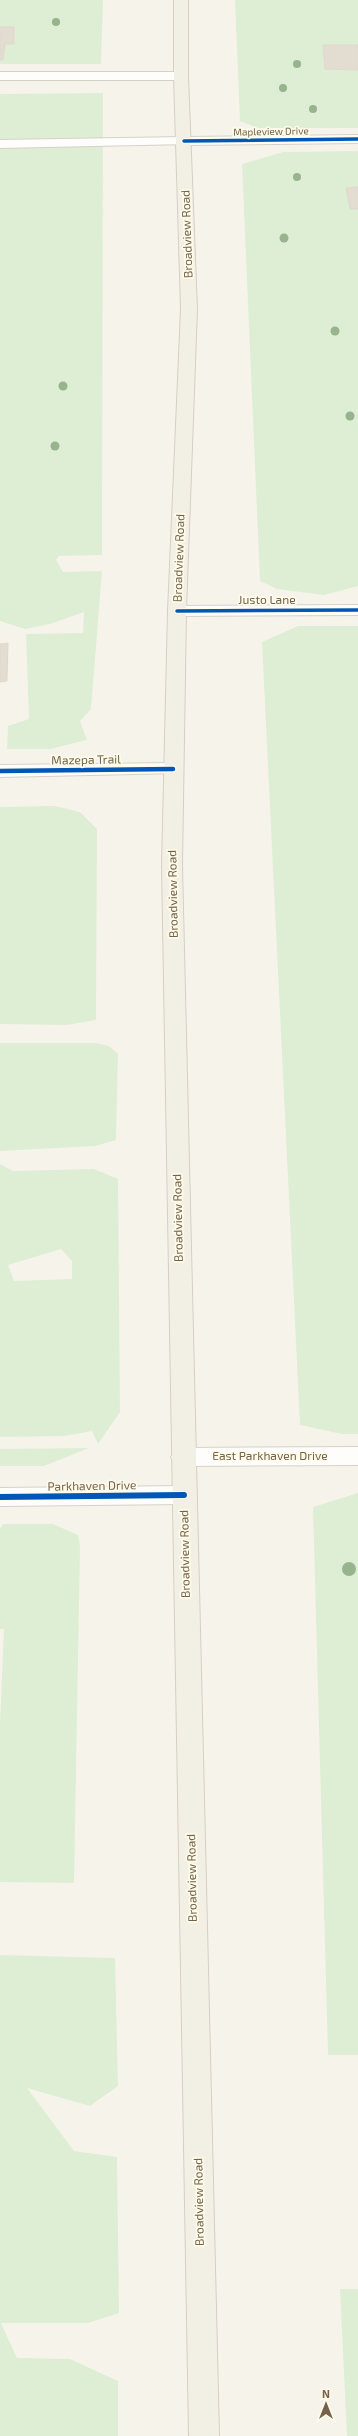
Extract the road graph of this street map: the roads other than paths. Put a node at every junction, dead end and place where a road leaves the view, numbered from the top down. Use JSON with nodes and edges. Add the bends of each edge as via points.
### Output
{"nodes":[{"id":1,"x":181,"y":0,"type":"edge"},
{"id":2,"x":0,"y":76,"type":"edge"},
{"id":3,"x":181,"y":76,"type":"junction"},
{"id":4,"x":358,"y":139,"type":"edge"},
{"id":5,"x":184,"y":141,"type":"junction"},
{"id":6,"x":0,"y":144,"type":"edge"},
{"id":7,"x":358,"y":610,"type":"edge"},
{"id":8,"x":177,"y":611,"type":"junction"},
{"id":9,"x":172,"y":769,"type":"junction"},
{"id":10,"x":0,"y":771,"type":"edge"},
{"id":11,"x":358,"y":1456,"type":"edge"},
{"id":12,"x":183,"y":1457,"type":"junction"},
{"id":13,"x":184,"y":1495,"type":"junction"},
{"id":14,"x":0,"y":1498,"type":"edge"},
{"id":15,"x":204,"y":2436,"type":"edge"}],
"edges":[{"from":1,"to":3,"type":"main road","name":"Broadview Road"},
{"from":2,"to":3,"type":"street"},
{"from":3,"to":5,"type":"main road","name":"Broadview Road"},
{"from":4,"to":5,"type":"street","name":"Mapleview Drive"},
{"from":5,"to":6,"type":"street","name":"Mapleview Drive"},
{"from":5,"to":8,"type":"main road","name":"Broadview Road","via":[[190,309]]},
{"from":7,"to":8,"type":"street","name":"Justo Lane"},
{"from":8,"to":9,"type":"main road","name":"Broadview Road"},
{"from":9,"to":10,"type":"street","name":"Mazepa Trail"},
{"from":9,"to":12,"type":"main road","name":"Broadview Road"},
{"from":11,"to":12,"type":"street","name":"East Parkhaven Drive"},
{"from":12,"to":13,"type":"main road","name":"Broadview Road"},
{"from":13,"to":14,"type":"street","name":"Parkhaven Drive"},
{"from":13,"to":15,"type":"main road","name":"Broadview Road"}]}
